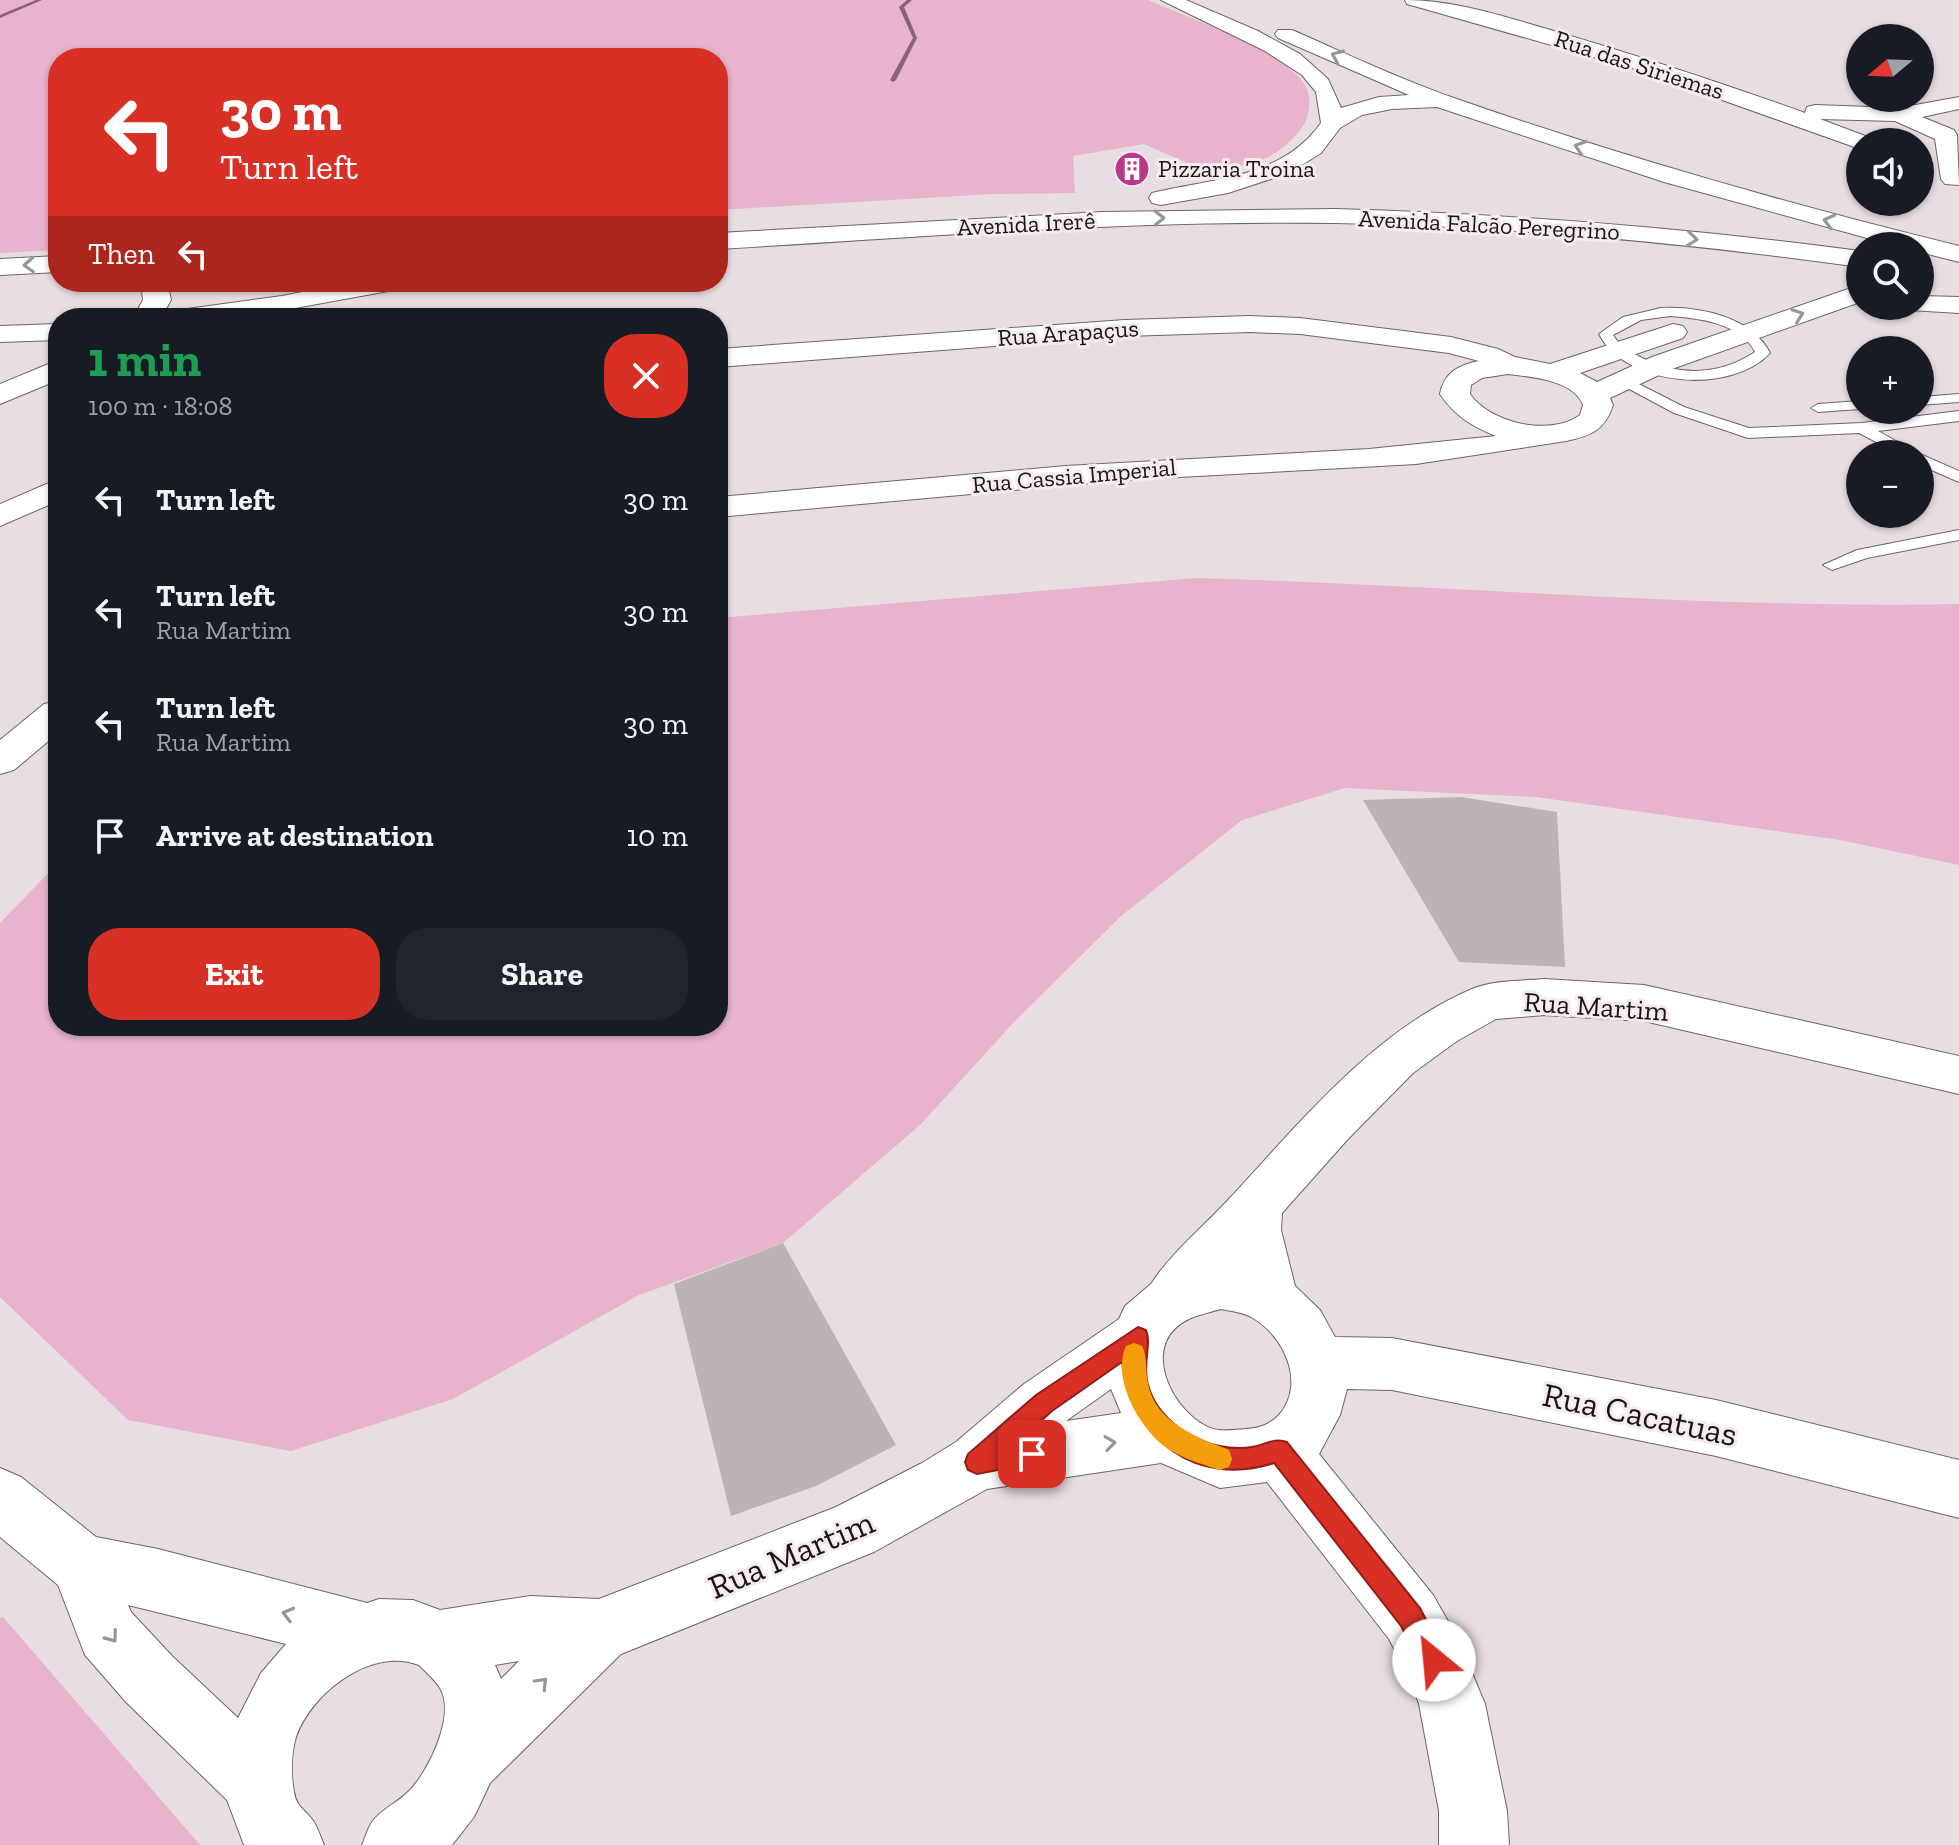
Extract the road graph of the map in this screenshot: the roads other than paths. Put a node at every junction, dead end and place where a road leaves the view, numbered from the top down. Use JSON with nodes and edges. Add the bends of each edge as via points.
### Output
{"nodes":[{"id":1,"x":1170,"y":0,"type":"edge"},
{"id":2,"x":1205,"y":0,"type":"edge"},
{"id":3,"x":1414,"y":0,"type":"edge"},
{"id":4,"x":1443,"y":102,"type":"junction"},
{"id":5,"x":1959,"y":103,"type":"edge"},
{"id":6,"x":1780,"y":111,"type":"junction"},
{"id":7,"x":1899,"y":115,"type":"junction"},
{"id":8,"x":1959,"y":115,"type":"edge"},
{"id":9,"x":1332,"y":123,"type":"junction"},
{"id":10,"x":1946,"y":135,"type":"junction"},
{"id":11,"x":1846,"y":137,"type":"edge"},
{"id":12,"x":1280,"y":168,"type":"junction"},
{"id":13,"x":1948,"y":177,"type":"edge"},
{"id":14,"x":1675,"y":198,"type":"junction"},
{"id":15,"x":1335,"y":216,"type":"junction"},
{"id":16,"x":728,"y":223,"type":"edge"},
{"id":17,"x":1596,"y":229,"type":"junction"},
{"id":18,"x":728,"y":240,"type":"edge"},
{"id":19,"x":1755,"y":245,"type":"junction"},
{"id":20,"x":1959,"y":254,"type":"edge"},
{"id":21,"x":1846,"y":257,"type":"edge"},
{"id":22,"x":48,"y":265,"type":"edge"},
{"id":23,"x":0,"y":267,"type":"edge"},
{"id":24,"x":1934,"y":271,"type":"edge"},
{"id":25,"x":1959,"y":275,"type":"edge"},
{"id":26,"x":343,"y":292,"type":"edge"},
{"id":27,"x":1846,"y":294,"type":"edge"},
{"id":28,"x":1846,"y":300,"type":"edge"},
{"id":29,"x":1754,"y":301,"type":"dead end"},
{"id":30,"x":282,"y":304,"type":"junction"},
{"id":31,"x":1934,"y":304,"type":"edge"},
{"id":32,"x":1959,"y":305,"type":"edge"},
{"id":33,"x":253,"y":308,"type":"edge"},
{"id":34,"x":271,"y":308,"type":"edge"},
{"id":35,"x":1716,"y":318,"type":"junction"},
{"id":36,"x":48,"y":332,"type":"edge"},
{"id":37,"x":0,"y":334,"type":"edge"},
{"id":38,"x":1745,"y":334,"type":"junction"},
{"id":39,"x":1417,"y":339,"type":"junction"},
{"id":40,"x":728,"y":357,"type":"edge"},
{"id":41,"x":1642,"y":360,"type":"junction"},
{"id":42,"x":1508,"y":365,"type":"junction"},
{"id":43,"x":1555,"y":372,"type":"junction"},
{"id":44,"x":48,"y":374,"type":"edge"},
{"id":45,"x":1464,"y":376,"type":"junction"},
{"id":46,"x":48,"y":381,"type":"edge"},
{"id":47,"x":1593,"y":395,"type":"junction"},
{"id":48,"x":0,"y":396,"type":"edge"},
{"id":49,"x":1959,"y":398,"type":"edge"},
{"id":50,"x":1934,"y":400,"type":"edge"},
{"id":51,"x":1846,"y":406,"type":"edge"},
{"id":52,"x":1818,"y":408,"type":"dead end"},
{"id":53,"x":1959,"y":416,"type":"edge"},
{"id":54,"x":1487,"y":424,"type":"junction"},
{"id":55,"x":1862,"y":428,"type":"junction"},
{"id":56,"x":1555,"y":434,"type":"junction"},
{"id":57,"x":1885,"y":440,"type":"edge"},
{"id":58,"x":1431,"y":453,"type":"junction"},
{"id":59,"x":1934,"y":465,"type":"edge"},
{"id":60,"x":1959,"y":477,"type":"edge"},
{"id":61,"x":48,"y":494,"type":"edge"},
{"id":62,"x":728,"y":506,"type":"edge"},
{"id":63,"x":0,"y":516,"type":"edge"},
{"id":64,"x":1959,"y":535,"type":"edge"},
{"id":65,"x":1832,"y":565,"type":"dead end"},
{"id":66,"x":48,"y":721,"type":"edge"},
{"id":67,"x":0,"y":761,"type":"edge"},
{"id":68,"x":1959,"y":1075,"type":"edge"},
{"id":69,"x":1256,"y":1204,"type":"junction"},
{"id":70,"x":1272,"y":1301,"type":"junction"},
{"id":71,"x":1154,"y":1317,"type":"junction"},
{"id":72,"x":1318,"y":1363,"type":"junction"},
{"id":73,"x":1168,"y":1434,"type":"junction"},
{"id":74,"x":1279,"y":1450,"type":"junction"},
{"id":75,"x":977,"y":1462,"type":"junction"},
{"id":76,"x":1959,"y":1489,"type":"edge"},
{"id":77,"x":5,"y":1511,"type":"edge"},
{"id":78,"x":82,"y":1565,"type":"junction"},
{"id":79,"x":599,"y":1631,"type":"junction"},
{"id":80,"x":364,"y":1633,"type":"junction"},
{"id":81,"x":443,"y":1641,"type":"junction"},
{"id":82,"x":468,"y":1759,"type":"junction"},
{"id":83,"x":257,"y":1782,"type":"junction"},
{"id":84,"x":289,"y":1845,"type":"edge"},
{"id":85,"x":397,"y":1845,"type":"edge"},
{"id":86,"x":1474,"y":1845,"type":"edge"}],
"edges":[{"from":1,"to":9,"type":"street","via":[[1295,59],[1320,81],[1330,100]]},
{"from":4,"to":2,"type":"street","one_way":true},
{"from":3,"to":6,"type":"street","name":"Rua das Siriemas","via":[[1613,55]]},
{"from":4,"to":9,"type":"street","via":[[1365,106]]},
{"from":14,"to":4,"type":"street","one_way":true},
{"from":5,"to":7,"type":"street"},
{"from":6,"to":7,"type":"street"},
{"from":6,"to":11,"type":"street","name":"Rua das Siriemas"},
{"from":7,"to":10,"type":"street"},
{"from":8,"to":10,"type":"street"},
{"from":9,"to":12,"type":"street","via":[[1314,148]]},
{"from":10,"to":13,"type":"street"},
{"from":12,"to":15,"type":"street","name":"Avenida Falcão Peregrino","via":[[1291,190]]},
{"from":12,"to":16,"type":"street","name":"Avenida Irerê","via":[[1218,188],[1110,203]]},
{"from":14,"to":17,"type":"street","via":[[1642,225]]},
{"from":20,"to":14,"type":"street","one_way":true},
{"from":15,"to":17,"type":"street","name":"Avenida Falcão Peregrino"},
{"from":18,"to":15,"type":"street","name":"Avenida Irerê","one_way":true,"via":[[1127,219]]},
{"from":17,"to":19,"type":"street","name":"Avenida Falcão Peregrino","one_way":true},
{"from":19,"to":21,"type":"street","name":"Avenida Falcão Peregrino"},
{"from":19,"to":27,"type":"street","via":[[1811,282]]},
{"from":22,"to":23,"type":"street","one_way":true},
{"from":24,"to":25,"type":"street"},
{"from":26,"to":30,"type":"street"},
{"from":38,"to":28,"type":"street","one_way":true},
{"from":29,"to":35,"type":"street"},
{"from":30,"to":33,"type":"street"},
{"from":30,"to":34,"type":"street"},
{"from":31,"to":32,"type":"street"},
{"from":35,"to":38,"type":"lane"},
{"from":35,"to":41,"type":"street"},
{"from":35,"to":41,"type":"lane","via":[[1670,312],[1631,319],[1606,334]]},
{"from":36,"to":37,"type":"street"},
{"from":38,"to":41,"type":"street"},
{"from":39,"to":40,"type":"street","name":"Rua Arapaçus","via":[[1300,326],[1212,325]]},
{"from":39,"to":42,"type":"street","name":"Rua Arapaçus","via":[[1468,349]]},
{"from":39,"to":45,"type":"street","name":"Rua Arapaçus","via":[[1442,353]]},
{"from":41,"to":43,"type":"street"},
{"from":41,"to":47,"type":"street"},
{"from":41,"to":55,"type":"lane","via":[[1679,410],[1748,433]]},
{"from":42,"to":43,"type":"street"},
{"from":42,"to":45,"type":"street"},
{"from":43,"to":47,"type":"street"},
{"from":44,"to":48,"type":"street"},
{"from":45,"to":54,"type":"street","via":[[1454,394],[1459,405]]},
{"from":46,"to":48,"type":"street"},
{"from":47,"to":56,"type":"street","name":"Rua Cassia Imperial","via":[[1596,416],[1588,424]]},
{"from":49,"to":50,"type":"lane"},
{"from":51,"to":52,"type":"lane"},
{"from":53,"to":55,"type":"lane"},
{"from":54,"to":56,"type":"street"},
{"from":54,"to":58,"type":"street","name":"Rua Cassia Imperial"},
{"from":55,"to":57,"type":"lane"},
{"from":56,"to":58,"type":"street","name":"Rua Cassia Imperial"},
{"from":58,"to":62,"type":"street","name":"Rua Cassia Imperial","via":[[1152,469]]},
{"from":59,"to":60,"type":"lane"},
{"from":61,"to":63,"type":"street"},
{"from":64,"to":65,"type":"lane"},
{"from":66,"to":67,"type":"street"},
{"from":68,"to":69,"type":"street","name":"Rua Martim","via":[[1644,1003],[1544,997],[1488,1002],[1396,1060]]},
{"from":69,"to":70,"type":"street","via":[[1255,1230]]},
{"from":69,"to":71,"type":"street","name":"Rua Martim"},
{"from":70,"to":71,"type":"street","via":[[1221,1285],[1194,1288]]},
{"from":70,"to":72,"type":"street","via":[[1309,1339]]},
{"from":71,"to":73,"type":"street","via":[[1133,1359],[1136,1386]]},
{"from":71,"to":75,"type":"street","name":"Rua Martim"},
{"from":72,"to":74,"type":"street","via":[[1321,1388],[1314,1413],[1300,1435]]},
{"from":72,"to":76,"type":"street","name":"Rua Cacatuas","via":[[1392,1364],[1465,1378],[1716,1428]]},
{"from":73,"to":74,"type":"street","via":[[1222,1459],[1251,1459]]},
{"from":75,"to":73,"type":"street","name":"Rua Martim","one_way":true},
{"from":74,"to":86,"type":"street","via":[[1411,1617],[1434,1660],[1452,1704],[1473,1811]]},
{"from":75,"to":79,"type":"street","name":"Rua Martim","via":[[853,1531]]},
{"from":77,"to":78,"type":"street"},
{"from":80,"to":78,"type":"street","one_way":true},
{"from":78,"to":83,"type":"street","one_way":true,"via":[[107,1633]]},
{"from":79,"to":81,"type":"street","name":"Rua Martim","via":[[530,1628]]},
{"from":82,"to":79,"type":"street","name":"Rua Martim","one_way":true},
{"from":80,"to":81,"type":"street","via":[[416,1630]]},
{"from":80,"to":83,"type":"street","via":[[322,1654],[294,1680],[260,1747]]},
{"from":81,"to":82,"type":"street","via":[[463,1663],[475,1692],[476,1725]]},
{"from":82,"to":85,"type":"street","via":[[435,1813]]},
{"from":83,"to":84,"type":"street","via":[[263,1812]]}]}
